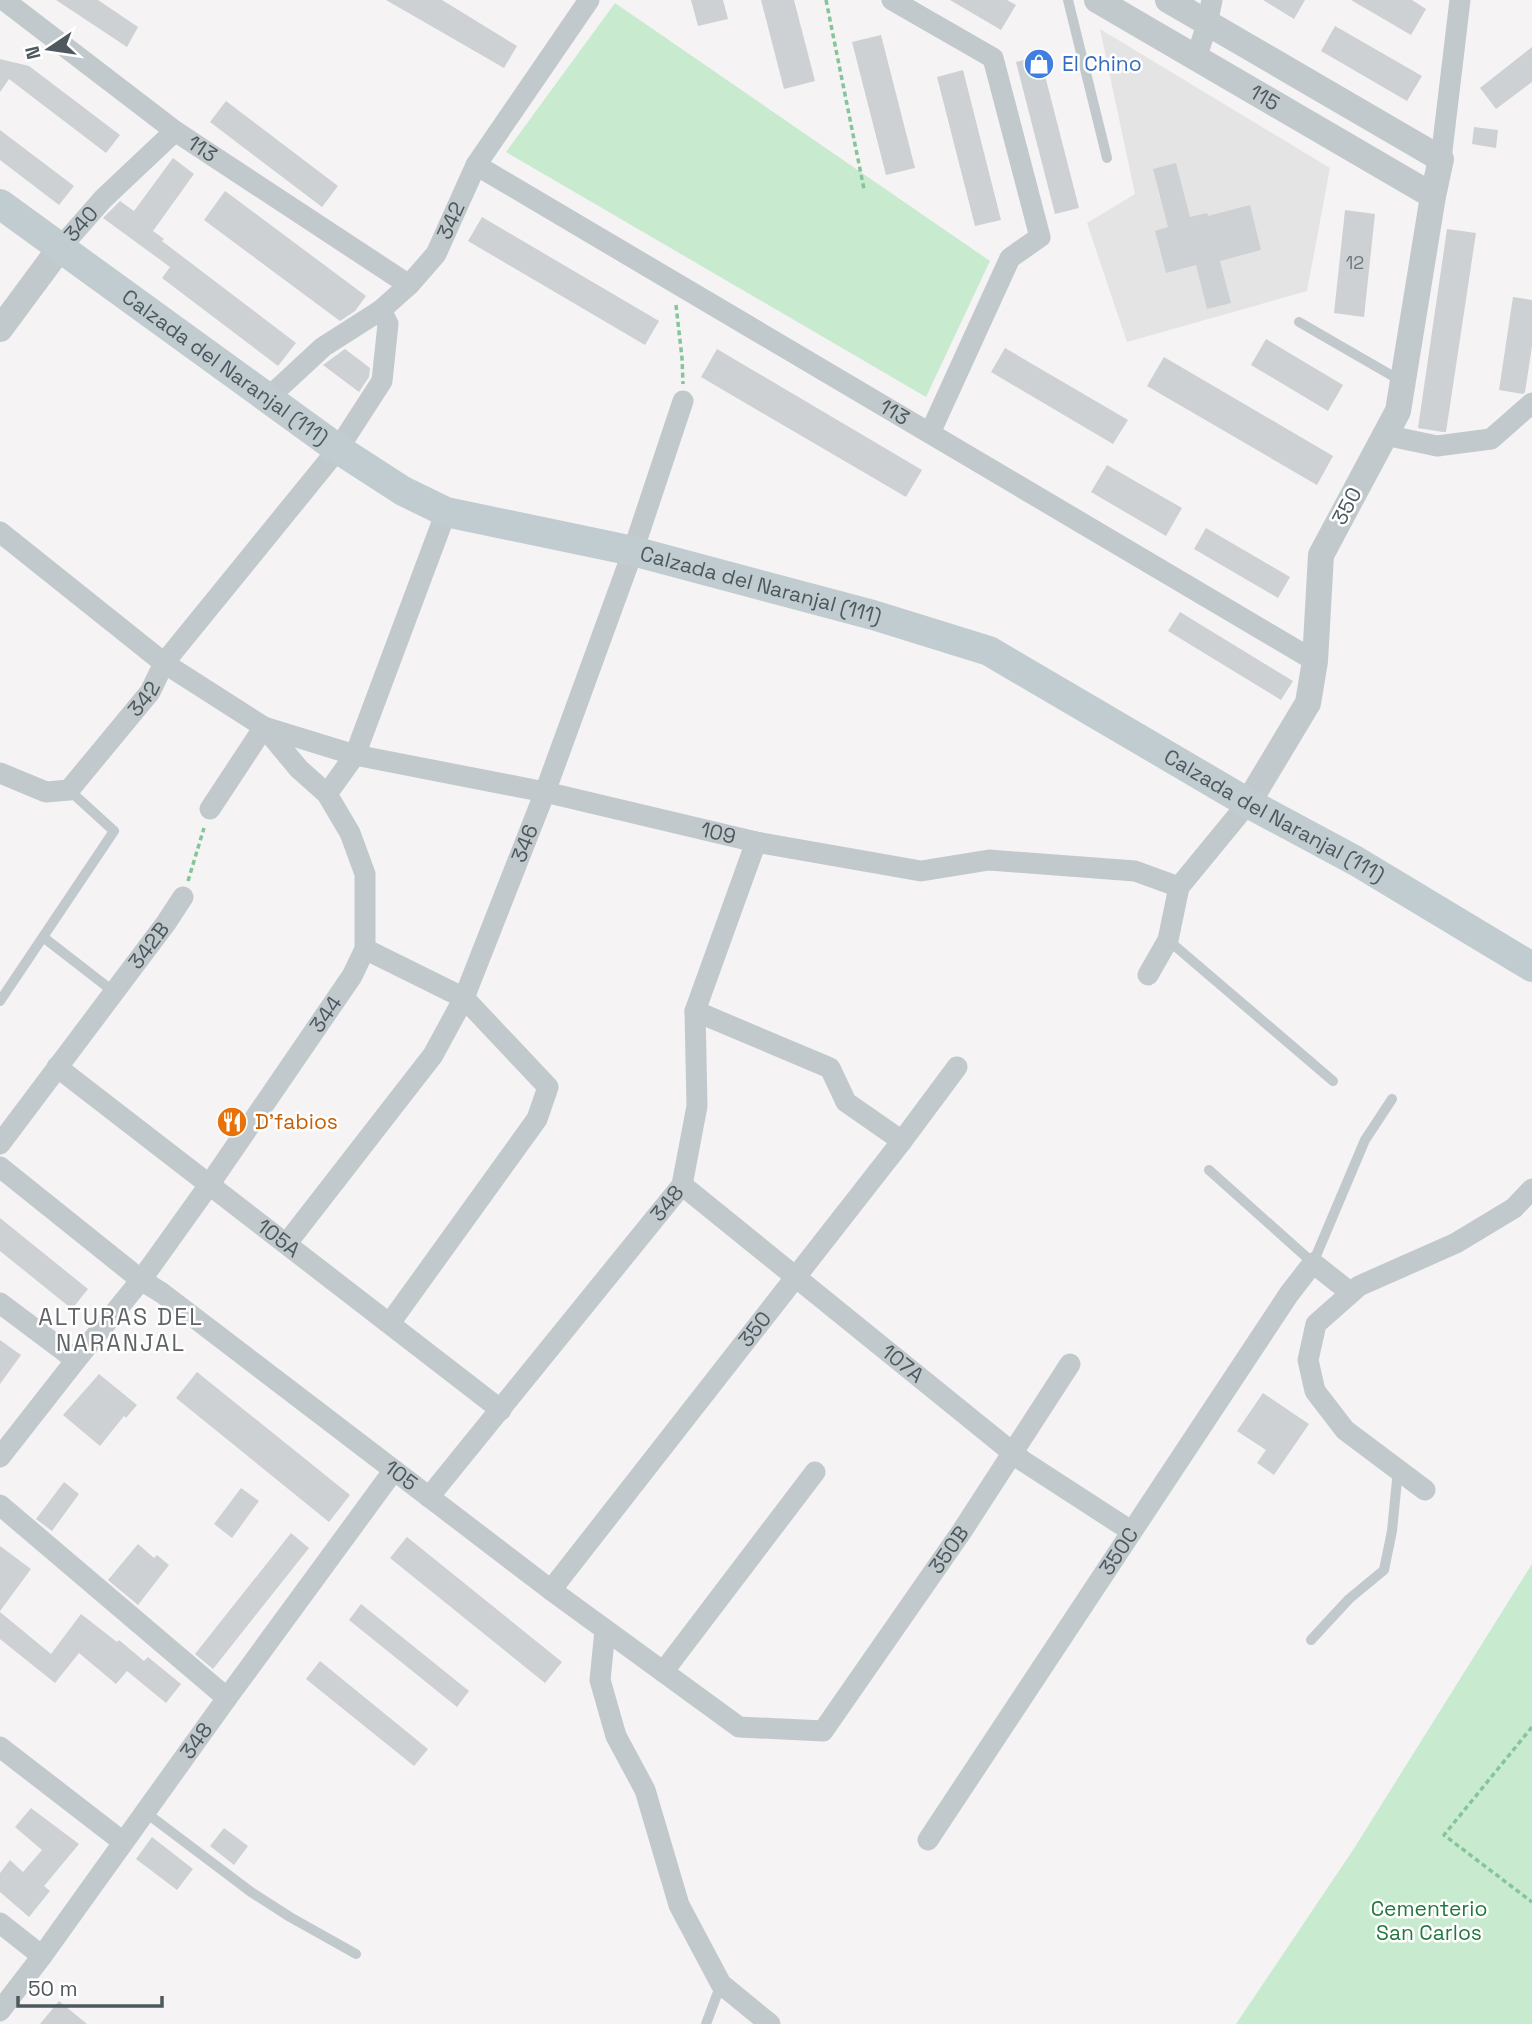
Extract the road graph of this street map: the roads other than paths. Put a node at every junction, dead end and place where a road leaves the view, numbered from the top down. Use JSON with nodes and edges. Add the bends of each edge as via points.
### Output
{"nodes":[{"id":1,"x":4,"y":0,"type":"edge"},
{"id":2,"x":589,"y":0,"type":"edge"},
{"id":3,"x":892,"y":0,"type":"edge"},
{"id":4,"x":1068,"y":0,"type":"edge"},
{"id":5,"x":1097,"y":0,"type":"edge"},
{"id":6,"x":1168,"y":0,"type":"edge"},
{"id":7,"x":1460,"y":0,"type":"edge"},
{"id":8,"x":1209,"y":12,"type":"edge"},
{"id":9,"x":1196,"y":59,"type":"junction"},
{"id":10,"x":175,"y":131,"type":"junction"},
{"id":11,"x":1107,"y":158,"type":"dead end"},
{"id":12,"x":1441,"y":159,"type":"junction"},
{"id":13,"x":475,"y":165,"type":"junction"},
{"id":14,"x":1433,"y":196,"type":"junction"},
{"id":15,"x":0,"y":204,"type":"edge"},
{"id":16,"x":60,"y":248,"type":"junction"},
{"id":17,"x":409,"y":285,"type":"junction"},
{"id":18,"x":381,"y":310,"type":"junction"},
{"id":19,"x":1298,"y":322,"type":"dead end"},
{"id":20,"x":0,"y":329,"type":"edge"},
{"id":21,"x":1403,"y":382,"type":"junction"},
{"id":22,"x":268,"y":398,"type":"junction"},
{"id":23,"x":683,"y":401,"type":"road end"},
{"id":24,"x":1532,"y":403,"type":"edge"},
{"id":25,"x":930,"y":433,"type":"junction"},
{"id":26,"x":1385,"y":435,"type":"junction"},
{"id":27,"x":338,"y":449,"type":"junction"},
{"id":28,"x":446,"y":512,"type":"junction"},
{"id":29,"x":0,"y":532,"type":"edge"},
{"id":30,"x":633,"y":551,"type":"junction"},
{"id":31,"x":1315,"y":661,"type":"junction"},
{"id":32,"x":164,"y":663,"type":"junction"},
{"id":33,"x":264,"y":727,"type":"junction"},
{"id":34,"x":355,"y":755,"type":"junction"},
{"id":35,"x":0,"y":773,"type":"edge"},
{"id":36,"x":69,"y":790,"type":"junction"},
{"id":37,"x":545,"y":792,"type":"junction"},
{"id":38,"x":327,"y":794,"type":"junction"},
{"id":39,"x":1248,"y":803,"type":"junction"},
{"id":40,"x":210,"y":809,"type":"road end"},
{"id":41,"x":756,"y":842,"type":"junction"},
{"id":42,"x":1179,"y":887,"type":"junction"},
{"id":43,"x":183,"y":897,"type":"road end"},
{"id":44,"x":43,"y":937,"type":"junction"},
{"id":45,"x":1168,"y":940,"type":"junction"},
{"id":46,"x":365,"y":949,"type":"junction"},
{"id":47,"x":1532,"y":967,"type":"edge"},
{"id":48,"x":1149,"y":975,"type":"dead end"},
{"id":49,"x":114,"y":992,"type":"junction"},
{"id":50,"x":464,"y":998,"type":"junction"},
{"id":51,"x":0,"y":1001,"type":"edge"},
{"id":52,"x":695,"y":1011,"type":"junction"},
{"id":53,"x":957,"y":1067,"type":"dead end"},
{"id":54,"x":57,"y":1068,"type":"junction"},
{"id":55,"x":1333,"y":1081,"type":"dead end"},
{"id":56,"x":1392,"y":1099,"type":"dead end"},
{"id":57,"x":902,"y":1141,"type":"junction"},
{"id":58,"x":0,"y":1144,"type":"edge"},
{"id":59,"x":1209,"y":1170,"type":"dead end"},
{"id":60,"x":3,"y":1177,"type":"edge"},
{"id":61,"x":209,"y":1185,"type":"junction"},
{"id":62,"x":682,"y":1185,"type":"junction"},
{"id":63,"x":1532,"y":1189,"type":"edge"},
{"id":64,"x":286,"y":1243,"type":"junction"},
{"id":65,"x":1313,"y":1263,"type":"junction"},
{"id":66,"x":795,"y":1276,"type":"junction"},
{"id":67,"x":141,"y":1280,"type":"junction"},
{"id":68,"x":1350,"y":1293,"type":"junction"},
{"id":69,"x":0,"y":1303,"type":"edge"},
{"id":70,"x":390,"y":1323,"type":"junction"},
{"id":71,"x":76,"y":1360,"type":"junction"},
{"id":72,"x":1070,"y":1364,"type":"dead end"},
{"id":73,"x":501,"y":1410,"type":"junction"},
{"id":74,"x":1012,"y":1452,"type":"junction"},
{"id":75,"x":0,"y":1457,"type":"edge"},
{"id":76,"x":394,"y":1470,"type":"junction"},
{"id":77,"x":1398,"y":1470,"type":"junction"},
{"id":78,"x":815,"y":1472,"type":"dead end"},
{"id":79,"x":1425,"y":1490,"type":"dead end"},
{"id":80,"x":429,"y":1497,"type":"junction"},
{"id":81,"x":0,"y":1504,"type":"edge"},
{"id":82,"x":1131,"y":1531,"type":"junction"},
{"id":83,"x":551,"y":1590,"type":"junction"},
{"id":84,"x":605,"y":1630,"type":"junction"},
{"id":85,"x":1311,"y":1640,"type":"dead end"},
{"id":86,"x":663,"y":1672,"type":"junction"},
{"id":87,"x":227,"y":1698,"type":"junction"},
{"id":88,"x":823,"y":1731,"type":"joint"},
{"id":89,"x":0,"y":1747,"type":"edge"},
{"id":90,"x":145,"y":1812,"type":"junction"},
{"id":91,"x":928,"y":1840,"type":"dead end"},
{"id":92,"x":123,"y":1842,"type":"junction"},
{"id":93,"x":0,"y":1923,"type":"edge"},
{"id":94,"x":356,"y":1954,"type":"dead end"},
{"id":95,"x":42,"y":1956,"type":"junction"},
{"id":96,"x":721,"y":1984,"type":"junction"},
{"id":97,"x":0,"y":2011,"type":"edge"},
{"id":98,"x":706,"y":2024,"type":"edge"},
{"id":99,"x":770,"y":2024,"type":"edge"}],
"edges":[{"from":1,"to":10,"type":"street","name":"113"},
{"from":2,"to":13,"type":"street","name":"342"},
{"from":3,"to":25,"type":"street","via":[[993,58],[1040,237],[1010,258]]},
{"from":4,"to":11,"type":"lane"},
{"from":5,"to":9,"type":"street","name":"115"},
{"from":6,"to":8,"type":"street","name":"115"},
{"from":7,"to":12,"type":"street","name":"350"},
{"from":8,"to":9,"type":"street"},
{"from":8,"to":12,"type":"street","name":"115"},
{"from":9,"to":14,"type":"street","name":"115"},
{"from":10,"to":16,"type":"street","name":"340"},
{"from":10,"to":17,"type":"street","name":"113"},
{"from":12,"to":14,"type":"street","name":"350"},
{"from":13,"to":17,"type":"street","name":"342","via":[[436,254]]},
{"from":13,"to":25,"type":"street","name":"113"},
{"from":14,"to":21,"type":"street","name":"350"},
{"from":15,"to":16,"type":"main road","name":"Calzada del Naranjal (111)"},
{"from":16,"to":20,"type":"street","name":"340"},
{"from":16,"to":22,"type":"main road","name":"Calzada del Naranjal (111)"},
{"from":17,"to":18,"type":"street","name":"342"},
{"from":18,"to":22,"type":"street","name":"342","via":[[323,347]]},
{"from":18,"to":27,"type":"street","name":"342","via":[[388,324],[382,381]]},
{"from":19,"to":21,"type":"lane"},
{"from":21,"to":26,"type":"street","name":"350","via":[[1398,411]]},
{"from":22,"to":27,"type":"main road","name":"Calzada del Naranjal (111)"},
{"from":23,"to":30,"type":"street","name":"346"},
{"from":24,"to":26,"type":"street","via":[[1490,439],[1437,446]]},
{"from":25,"to":31,"type":"street","name":"113"},
{"from":26,"to":31,"type":"street","name":"350","via":[[1321,555]]},
{"from":27,"to":28,"type":"main road","name":"Calzada del Naranjal (111)","via":[[403,491]]},
{"from":27,"to":32,"type":"street","name":"342"},
{"from":28,"to":30,"type":"main road","name":"Calzada del Naranjal (111)"},
{"from":28,"to":34,"type":"street"},
{"from":29,"to":32,"type":"street","name":"109"},
{"from":30,"to":37,"type":"street","name":"346"},
{"from":30,"to":39,"type":"main road","name":"Calzada del Naranjal (111)","via":[[989,651]]},
{"from":31,"to":39,"type":"street","name":"350","via":[[1308,704]]},
{"from":32,"to":33,"type":"street","name":"109"},
{"from":32,"to":36,"type":"street","name":"342","via":[[150,692]]},
{"from":33,"to":34,"type":"street","name":"109"},
{"from":33,"to":38,"type":"street","name":"109"},
{"from":33,"to":40,"type":"street"},
{"from":34,"to":37,"type":"street","name":"109"},
{"from":34,"to":38,"type":"street"},
{"from":35,"to":36,"type":"street","via":[[46,792]]},
{"from":36,"to":44,"type":"lane","via":[[114,831]]},
{"from":37,"to":41,"type":"street","name":"109"},
{"from":37,"to":50,"type":"street","name":"346"},
{"from":38,"to":46,"type":"street","name":"344","via":[[350,833],[365,874]]},
{"from":39,"to":42,"type":"street","name":"350"},
{"from":39,"to":47,"type":"main road","name":"Calzada del Naranjal (111)","via":[[1356,861]]},
{"from":41,"to":42,"type":"street","name":"109","via":[[920,872],[989,860],[1135,871]]},
{"from":41,"to":52,"type":"street","name":"348"},
{"from":42,"to":45,"type":"street","name":"350"},
{"from":43,"to":49,"type":"street","name":"342B"},
{"from":44,"to":49,"type":"lane"},
{"from":44,"to":51,"type":"lane"},
{"from":45,"to":48,"type":"street","name":"350"},
{"from":45,"to":55,"type":"lane"},
{"from":46,"to":50,"type":"street"},
{"from":46,"to":61,"type":"street","name":"344"},
{"from":49,"to":54,"type":"street","name":"342B"},
{"from":50,"to":64,"type":"street","name":"346","via":[[433,1055]]},
{"from":50,"to":70,"type":"street","via":[[548,1087],[537,1119]]},
{"from":52,"to":57,"type":"street","via":[[830,1068],[846,1102]]},
{"from":52,"to":62,"type":"street","name":"348","via":[[697,1106]]},
{"from":53,"to":57,"type":"street","name":"350"},
{"from":54,"to":58,"type":"street","name":"342B"},
{"from":54,"to":61,"type":"street","name":"105A"},
{"from":56,"to":65,"type":"lane","via":[[1365,1140]]},
{"from":57,"to":66,"type":"street","name":"350"},
{"from":59,"to":65,"type":"lane"},
{"from":60,"to":67,"type":"street","name":"105"},
{"from":61,"to":64,"type":"street","name":"105A"},
{"from":61,"to":67,"type":"street","name":"344"},
{"from":62,"to":66,"type":"street","name":"107A"},
{"from":62,"to":73,"type":"street","name":"348"},
{"from":63,"to":68,"type":"street","via":[[1514,1208],[1456,1243]]},
{"from":64,"to":70,"type":"street","name":"105A"},
{"from":65,"to":68,"type":"street"},
{"from":65,"to":82,"type":"street","name":"350C"},
{"from":66,"to":74,"type":"street","name":"107A"},
{"from":66,"to":83,"type":"street","name":"350"},
{"from":67,"to":71,"type":"street","name":"344"},
{"from":67,"to":76,"type":"street","name":"105"},
{"from":68,"to":77,"type":"street","via":[[1316,1324],[1308,1360],[1315,1391],[1345,1430]]},
{"from":69,"to":71,"type":"street"},
{"from":70,"to":73,"type":"street","name":"105A"},
{"from":71,"to":75,"type":"street","name":"344"},
{"from":72,"to":74,"type":"street","name":"350B"},
{"from":73,"to":80,"type":"street","name":"348"},
{"from":74,"to":82,"type":"street","name":"107A"},
{"from":74,"to":88,"type":"street","name":"350B"},
{"from":76,"to":80,"type":"street","name":"105"},
{"from":76,"to":87,"type":"street","name":"348"},
{"from":77,"to":79,"type":"street"},
{"from":77,"to":85,"type":"lane","via":[[1384,1570]]},
{"from":78,"to":86,"type":"street"},
{"from":80,"to":83,"type":"street","name":"105"},
{"from":81,"to":87,"type":"street"},
{"from":82,"to":91,"type":"street","name":"350C"},
{"from":83,"to":84,"type":"street","name":"105"},
{"from":84,"to":86,"type":"street","name":"105"},
{"from":84,"to":96,"type":"street","via":[[600,1680],[616,1736],[645,1790],[679,1905]]},
{"from":86,"to":88,"type":"street","name":"105","via":[[739,1727]]},
{"from":87,"to":90,"type":"street","name":"348"},
{"from":89,"to":92,"type":"street"},
{"from":90,"to":92,"type":"street","name":"348"},
{"from":90,"to":94,"type":"lane","via":[[251,1892]]},
{"from":92,"to":95,"type":"street","name":"348"},
{"from":93,"to":95,"type":"street"},
{"from":95,"to":97,"type":"street","name":"348"},
{"from":96,"to":98,"type":"lane"},
{"from":96,"to":99,"type":"street"}]}
